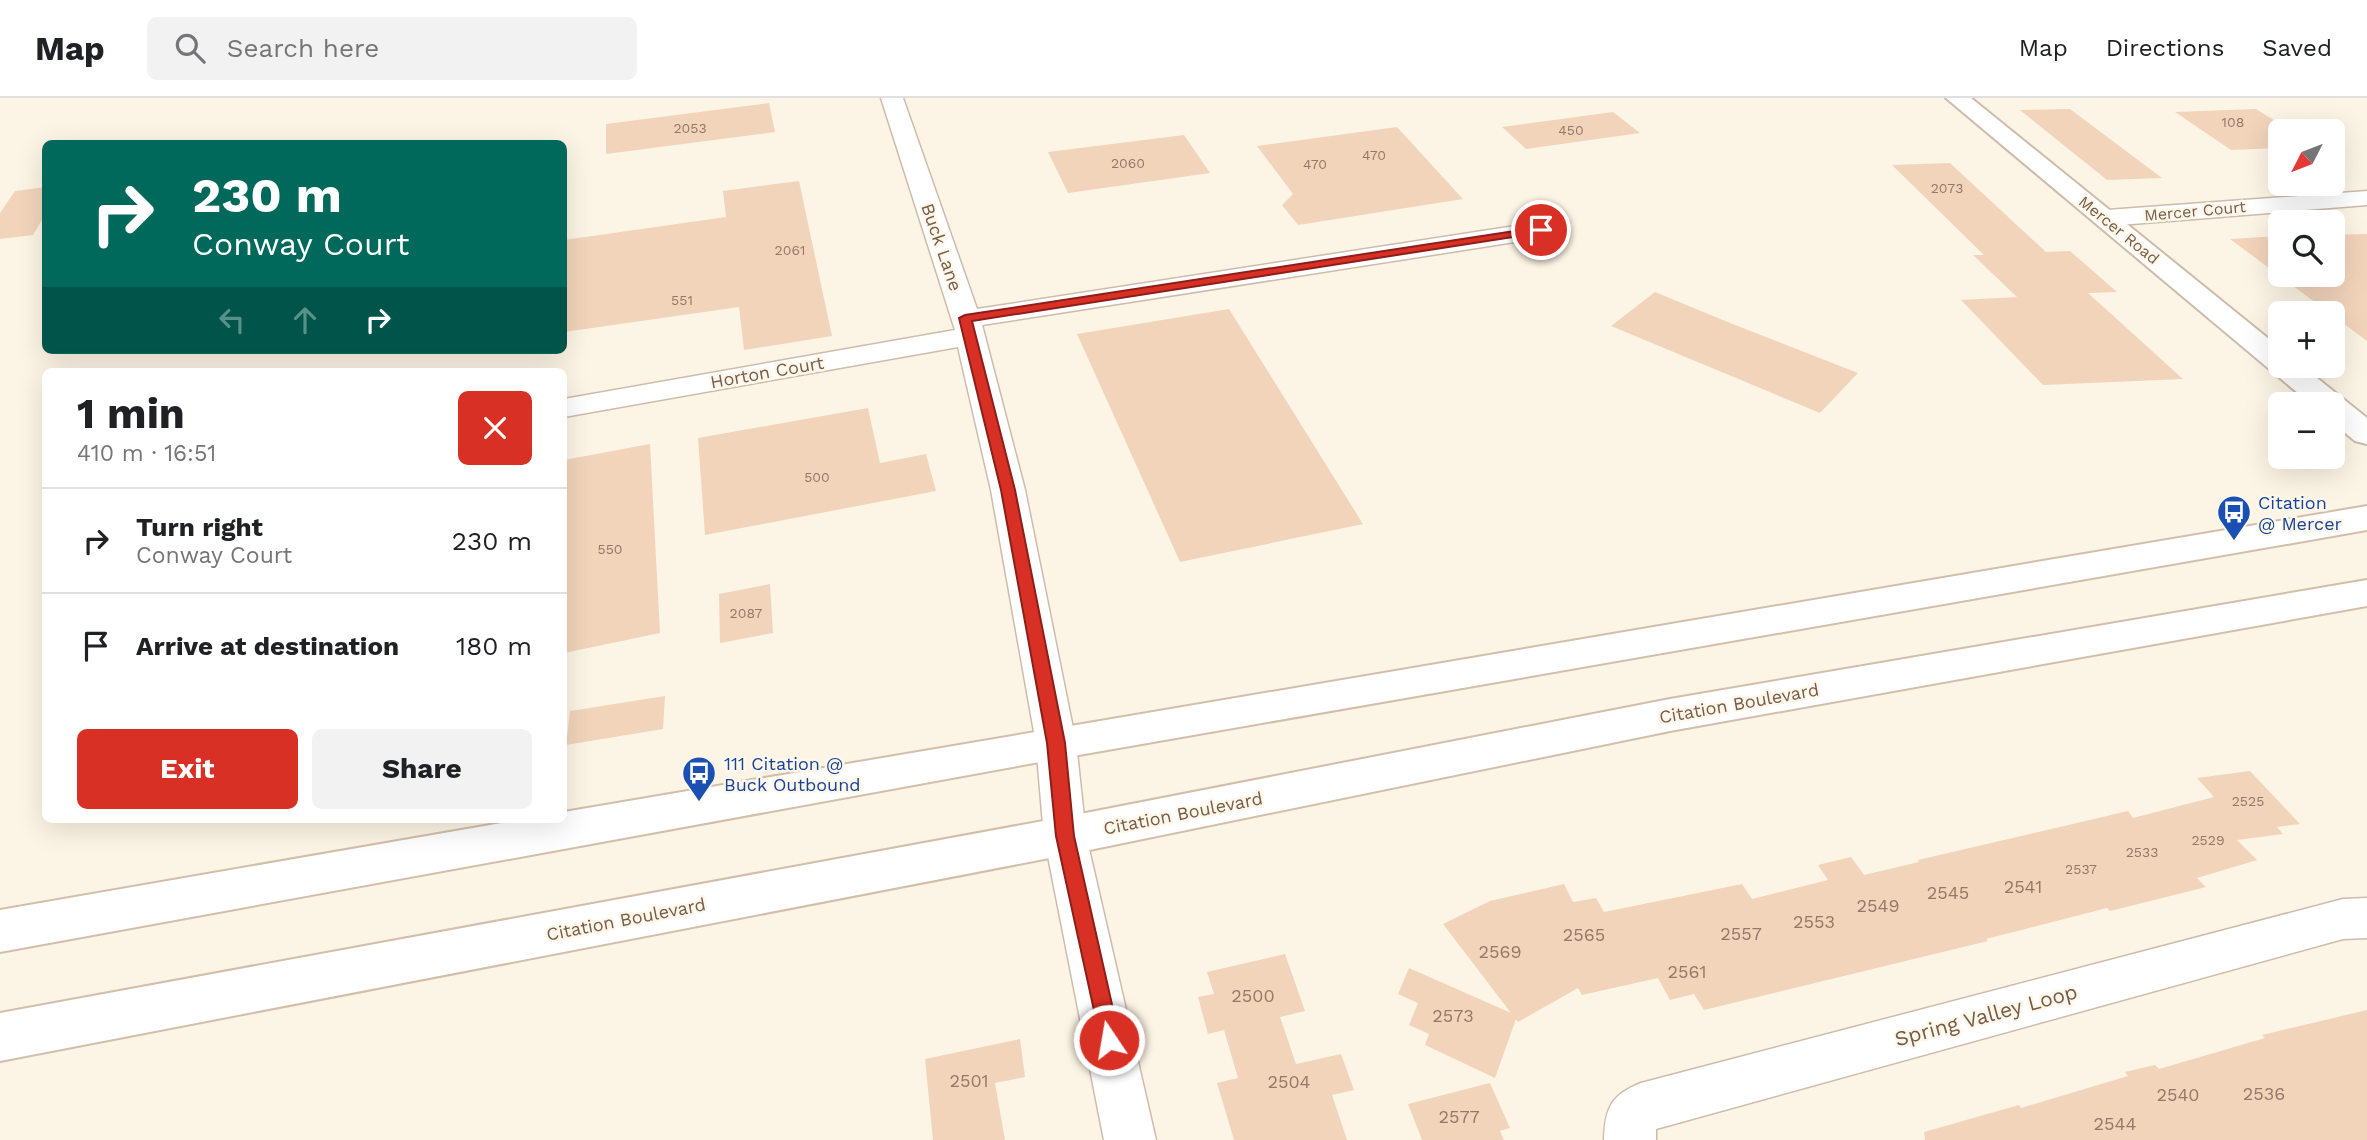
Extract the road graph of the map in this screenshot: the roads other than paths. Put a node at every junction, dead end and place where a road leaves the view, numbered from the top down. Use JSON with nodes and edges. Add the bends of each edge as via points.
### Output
{"nodes":[{"id":1,"x":892,"y":98,"type":"edge"},
{"id":2,"x":1957,"y":98,"type":"edge"},
{"id":3,"x":2367,"y":198,"type":"edge"},
{"id":4,"x":2107,"y":218,"type":"junction"},
{"id":5,"x":1541,"y":230,"type":"dead end"},
{"id":6,"x":968,"y":327,"type":"junction"},
{"id":7,"x":2268,"y":353,"type":"edge"},
{"id":8,"x":2298,"y":378,"type":"edge"},
{"id":9,"x":2315,"y":392,"type":"edge"},
{"id":10,"x":567,"y":407,"type":"edge"},
{"id":11,"x":2345,"y":416,"type":"edge"},
{"id":12,"x":2367,"y":434,"type":"edge"},
{"id":13,"x":2367,"y":518,"type":"edge"},
{"id":14,"x":2367,"y":593,"type":"edge"},
{"id":15,"x":1056,"y":743,"type":"junction"},
{"id":16,"x":1065,"y":836,"type":"junction"},
{"id":17,"x":2367,"y":918,"type":"edge"},
{"id":18,"x":0,"y":931,"type":"edge"},
{"id":19,"x":0,"y":1037,"type":"edge"},
{"id":20,"x":1130,"y":1140,"type":"edge"},
{"id":21,"x":1630,"y":1140,"type":"edge"}],
"edges":[{"from":1,"to":6,"type":"street","name":"Buck Lane"},
{"from":2,"to":4,"type":"main road","name":"Mercer Road"},
{"from":3,"to":4,"type":"street","name":"Mercer Court"},
{"from":4,"to":7,"type":"main road","name":"Mercer Road"},
{"from":5,"to":6,"type":"street","name":"Horton Court"},
{"from":6,"to":10,"type":"street","name":"Horton Court"},
{"from":6,"to":15,"type":"street","name":"Buck Lane","via":[[1008,490]]},
{"from":8,"to":9,"type":"main road","name":"Mercer Road"},
{"from":11,"to":12,"type":"main road","name":"Mercer Road"},
{"from":13,"to":15,"type":"main road"},
{"from":14,"to":16,"type":"main road","name":"Citation Boulevard","via":[[1670,715]]},
{"from":15,"to":16,"type":"street","name":"Buck Lane"},
{"from":15,"to":18,"type":"main road"},
{"from":16,"to":19,"type":"main road","name":"Citation Boulevard"},
{"from":16,"to":20,"type":"street","name":"Buck Lane"},
{"from":17,"to":21,"type":"street","name":"Spring Valley Loop","via":[[2329,922],[1641,1108],[1630,1120]]}]}
